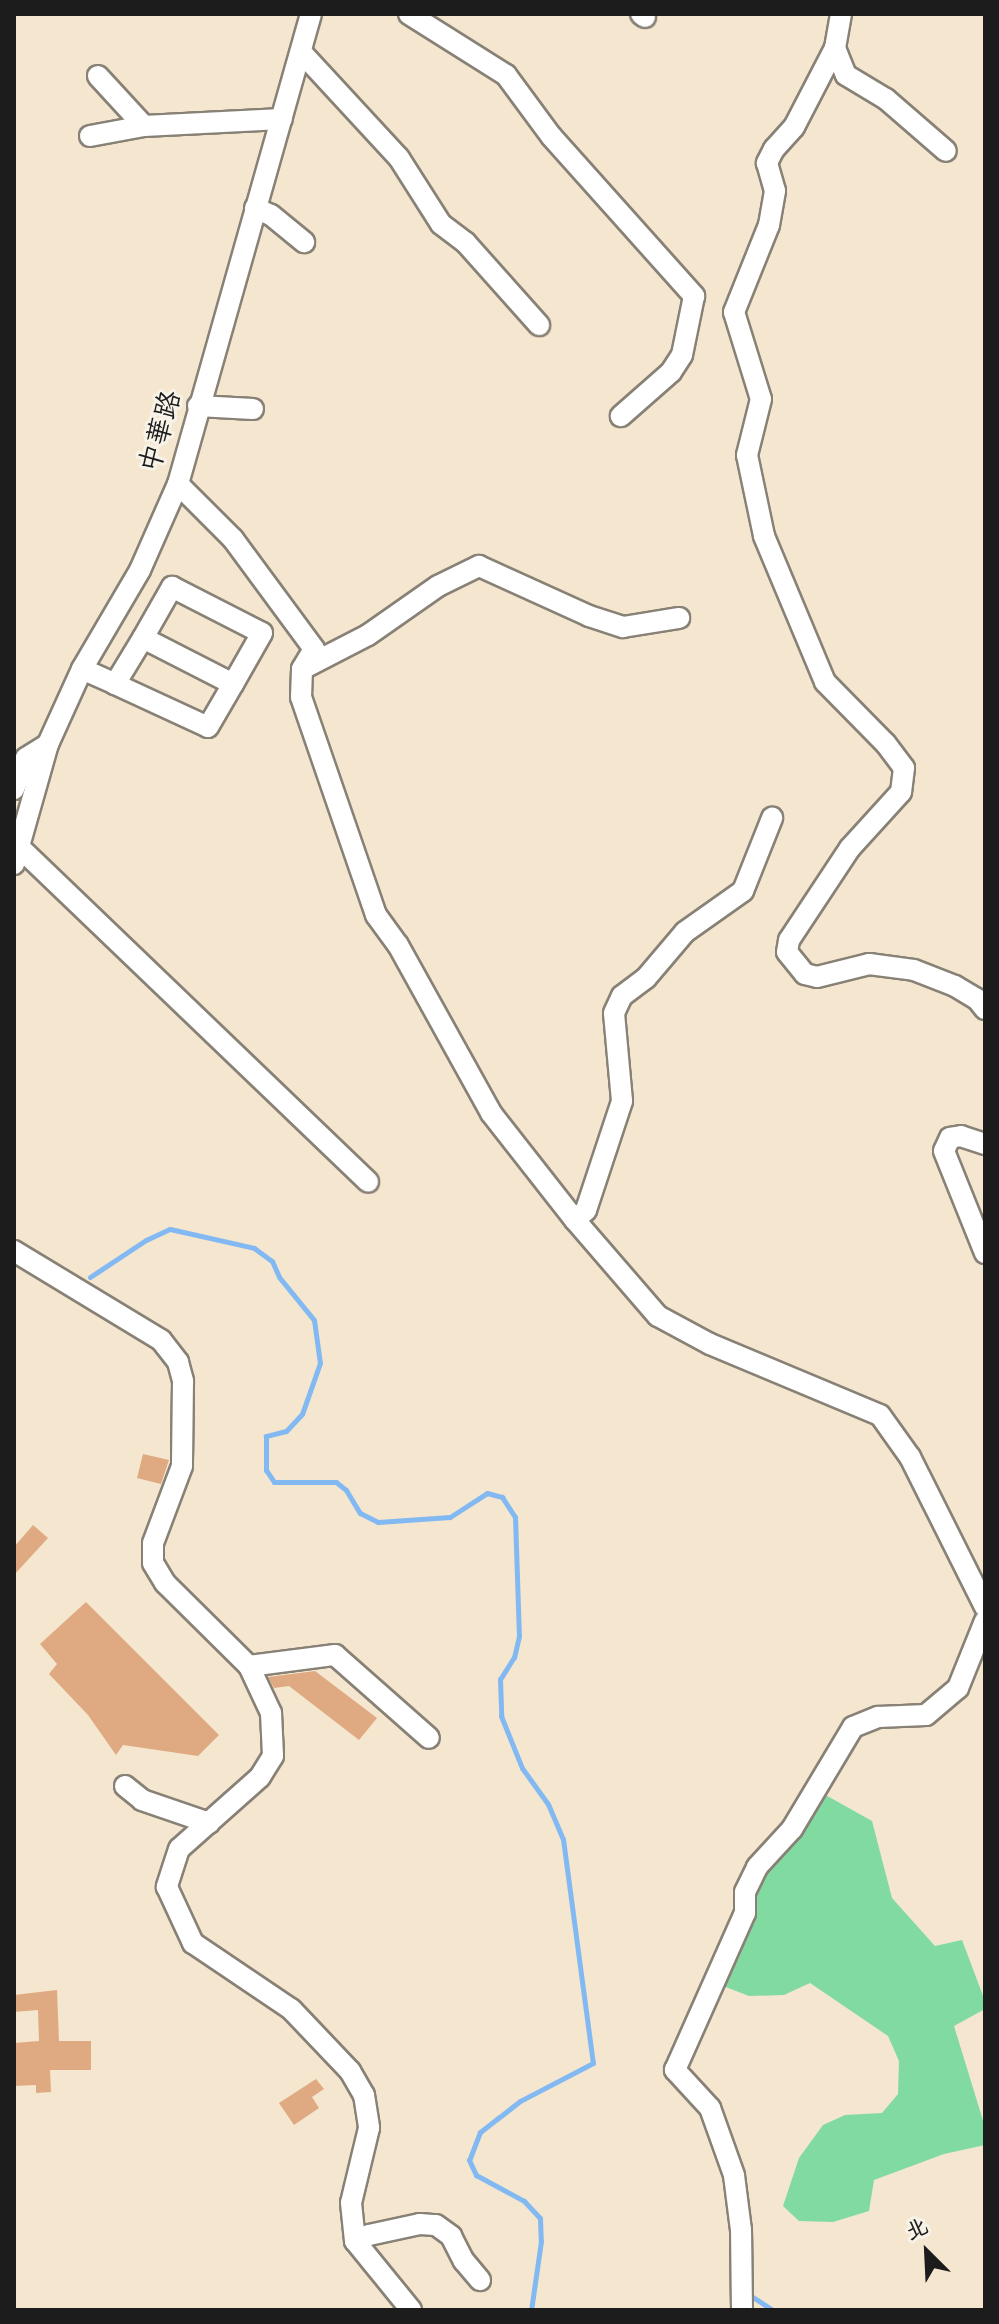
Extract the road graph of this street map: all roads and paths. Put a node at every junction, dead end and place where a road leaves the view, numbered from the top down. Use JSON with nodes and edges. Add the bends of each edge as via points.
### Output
{"nodes":[{"id":1,"x":311,"y":14,"type":"edge"},
{"id":2,"x":409,"y":14,"type":"edge"},
{"id":3,"x":841,"y":14,"type":"edge"},
{"id":4,"x":835,"y":48,"type":"junction"},
{"id":5,"x":302,"y":53,"type":"junction"},
{"id":6,"x":98,"y":76,"type":"dead end"},
{"id":7,"x":282,"y":119,"type":"junction"},
{"id":8,"x":144,"y":126,"type":"junction"},
{"id":9,"x":90,"y":136,"type":"dead end"},
{"id":10,"x":946,"y":151,"type":"dead end"},
{"id":11,"x":255,"y":208,"type":"junction"},
{"id":12,"x":304,"y":242,"type":"dead end"},
{"id":13,"x":539,"y":325,"type":"dead end"},
{"id":14,"x":198,"y":406,"type":"junction"},
{"id":15,"x":253,"y":409,"type":"dead end"},
{"id":16,"x":621,"y":416,"type":"dead end"},
{"id":17,"x":178,"y":484,"type":"junction"},
{"id":18,"x":679,"y":618,"type":"dead end"},
{"id":19,"x":143,"y":638,"type":"junction"},
{"id":20,"x":82,"y":669,"type":"junction"},
{"id":21,"x":302,"y":669,"type":"junction"},
{"id":22,"x":115,"y":684,"type":"junction"},
{"id":23,"x":233,"y":684,"type":"junction"},
{"id":24,"x":48,"y":744,"type":"junction"},
{"id":25,"x":14,"y":789,"type":"edge"},
{"id":26,"x":772,"y":818,"type":"dead end"},
{"id":27,"x":16,"y":855,"type":"edge"},
{"id":28,"x":985,"y":1009,"type":"edge"},
{"id":29,"x":985,"y":1144,"type":"edge"},
{"id":30,"x":368,"y":1182,"type":"dead end"},
{"id":31,"x":575,"y":1220,"type":"junction"},
{"id":32,"x":14,"y":1251,"type":"edge"},
{"id":33,"x":985,"y":1253,"type":"edge"},
{"id":34,"x":985,"y":1607,"type":"edge"},
{"id":35,"x":985,"y":1621,"type":"edge"},
{"id":36,"x":249,"y":1666,"type":"junction"},
{"id":37,"x":429,"y":1738,"type":"dead end"},
{"id":38,"x":125,"y":1786,"type":"dead end"},
{"id":39,"x":209,"y":1823,"type":"junction"},
{"id":40,"x":355,"y":2241,"type":"junction"},
{"id":41,"x":480,"y":2280,"type":"dead end"},
{"id":42,"x":411,"y":2310,"type":"edge"},
{"id":43,"x":742,"y":2310,"type":"edge"}],
"edges":[{"from":1,"to":5,"type":"street","name":"中華路"},
{"from":2,"to":16,"type":"street","via":[[506,75],[551,136],[694,296],[682,355],[671,372]]},
{"from":3,"to":4,"type":"street"},
{"from":4,"to":10,"type":"street","via":[[846,75],[886,99]]},
{"from":4,"to":28,"type":"street","via":[[794,127],[767,163],[775,191],[769,225],[734,312],[761,399],[747,455],[764,536],[825,682],[904,768],[901,792],[850,848],[789,940],[787,952],[805,974],[817,977],[869,964],[914,970],[955,986]]},
{"from":5,"to":7,"type":"street","name":"中華路"},
{"from":5,"to":13,"type":"street","via":[[399,158],[441,224],[466,243]]},
{"from":6,"to":8,"type":"street"},
{"from":7,"to":8,"type":"street"},
{"from":7,"to":11,"type":"street","name":"中華路"},
{"from":8,"to":9,"type":"street"},
{"from":11,"to":12,"type":"street"},
{"from":11,"to":14,"type":"street","name":"中華路"},
{"from":14,"to":15,"type":"street"},
{"from":14,"to":17,"type":"street","name":"中華路"},
{"from":17,"to":20,"type":"street","name":"中華路","via":[[140,570]]},
{"from":17,"to":21,"type":"street","via":[[233,539],[314,649]]},
{"from":18,"to":21,"type":"street","via":[[623,627],[479,566]]},
{"from":19,"to":22,"type":"street"},
{"from":19,"to":23,"type":"street"},
{"from":19,"to":23,"type":"street","via":[[172,587],[262,633]]},
{"from":20,"to":22,"type":"street"},
{"from":20,"to":24,"type":"street","name":"中華路"},
{"from":21,"to":31,"type":"street","via":[[301,697],[376,915],[491,1113]]},
{"from":22,"to":23,"type":"street","via":[[208,727]]},
{"from":24,"to":25,"type":"street","via":[[26,758]]},
{"from":24,"to":27,"type":"street","name":"中華路"},
{"from":26,"to":31,"type":"street","via":[[743,891],[685,932],[646,978],[622,996],[614,1013],[622,1101],[586,1210]]},
{"from":27,"to":30,"type":"street"},
{"from":29,"to":33,"type":"street","via":[[961,1136],[950,1138],[944,1151]]},
{"from":31,"to":34,"type":"street","via":[[658,1316],[710,1344],[880,1415],[910,1457]]},
{"from":32,"to":36,"type":"street","via":[[161,1340],[178,1362],[183,1381],[182,1466],[153,1543],[153,1563],[165,1583]]},
{"from":35,"to":43,"type":"street","via":[[958,1688],[926,1715],[878,1717],[853,1727],[792,1829],[757,1867],[745,1892],[745,1913],[675,2070],[710,2108],[734,2175]]},
{"from":36,"to":37,"type":"street","via":[[335,1655]]},
{"from":36,"to":39,"type":"street","via":[[271,1713],[273,1756],[260,1777]]},
{"from":38,"to":39,"type":"street","via":[[142,1800]]},
{"from":39,"to":40,"type":"street","via":[[179,1849],[167,1887],[193,1943],[291,2009],[350,2071],[364,2095],[369,2128],[351,2203]]},
{"from":40,"to":41,"type":"street","via":[[436,2225],[451,2236]]},
{"from":40,"to":42,"type":"street"}]}
